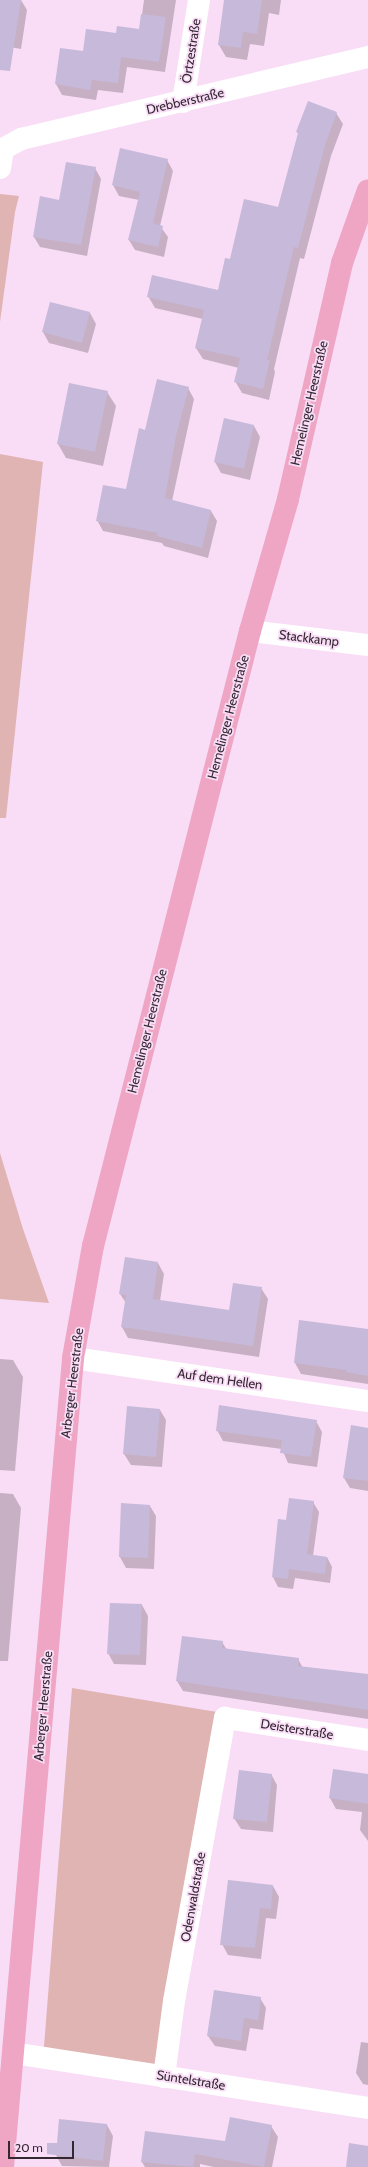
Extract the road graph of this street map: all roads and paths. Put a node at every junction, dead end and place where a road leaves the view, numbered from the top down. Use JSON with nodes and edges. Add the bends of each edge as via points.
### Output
{"nodes":[{"id":1,"x":199,"y":0,"type":"edge"},
{"id":2,"x":368,"y":57,"type":"edge"},
{"id":3,"x":183,"y":102,"type":"junction"},
{"id":4,"x":1,"y":158,"type":"edge"},
{"id":5,"x":368,"y":190,"type":"edge"},
{"id":6,"x":250,"y":631,"type":"junction"},
{"id":7,"x":368,"y":645,"type":"edge"},
{"id":8,"x":93,"y":1246,"type":"joint"},
{"id":9,"x":73,"y":1358,"type":"junction"},
{"id":10,"x":368,"y":1402,"type":"edge"},
{"id":11,"x":225,"y":1718,"type":"joint"},
{"id":12,"x":368,"y":1740,"type":"edge"},
{"id":13,"x":13,"y":2053,"type":"junction"},
{"id":14,"x":164,"y":2077,"type":"junction"},
{"id":15,"x":368,"y":2108,"type":"edge"},
{"id":16,"x":3,"y":2167,"type":"edge"}],
"edges":[{"from":1,"to":3,"type":"street","name":"Örtzestraße"},
{"from":2,"to":3,"type":"street","name":"Drebberstraße"},
{"from":3,"to":4,"type":"street","name":"Drebberstraße","via":[[31,137]]},
{"from":5,"to":6,"type":"main road","name":"Hemelinger Heerstraße","via":[[342,263],[288,498]]},
{"from":6,"to":7,"type":"street","name":"Stackkamp"},
{"from":6,"to":8,"type":"main road","name":"Hemelinger Heerstraße"},
{"from":8,"to":9,"type":"main road","name":"Arberger Heerstraße"},
{"from":9,"to":10,"type":"street","name":"Auf dem Hellen"},
{"from":9,"to":13,"type":"main road","name":"Arberger Heerstraße"},
{"from":11,"to":12,"type":"street","name":"Deisterstraße"},
{"from":11,"to":14,"type":"street","name":"Odenwaldstraße","via":[[174,2001]]},
{"from":13,"to":14,"type":"street","name":"Süntelstraße"},
{"from":13,"to":16,"type":"main road","name":"Arberger Heerstraße"},
{"from":14,"to":15,"type":"street","name":"Süntelstraße"}]}
